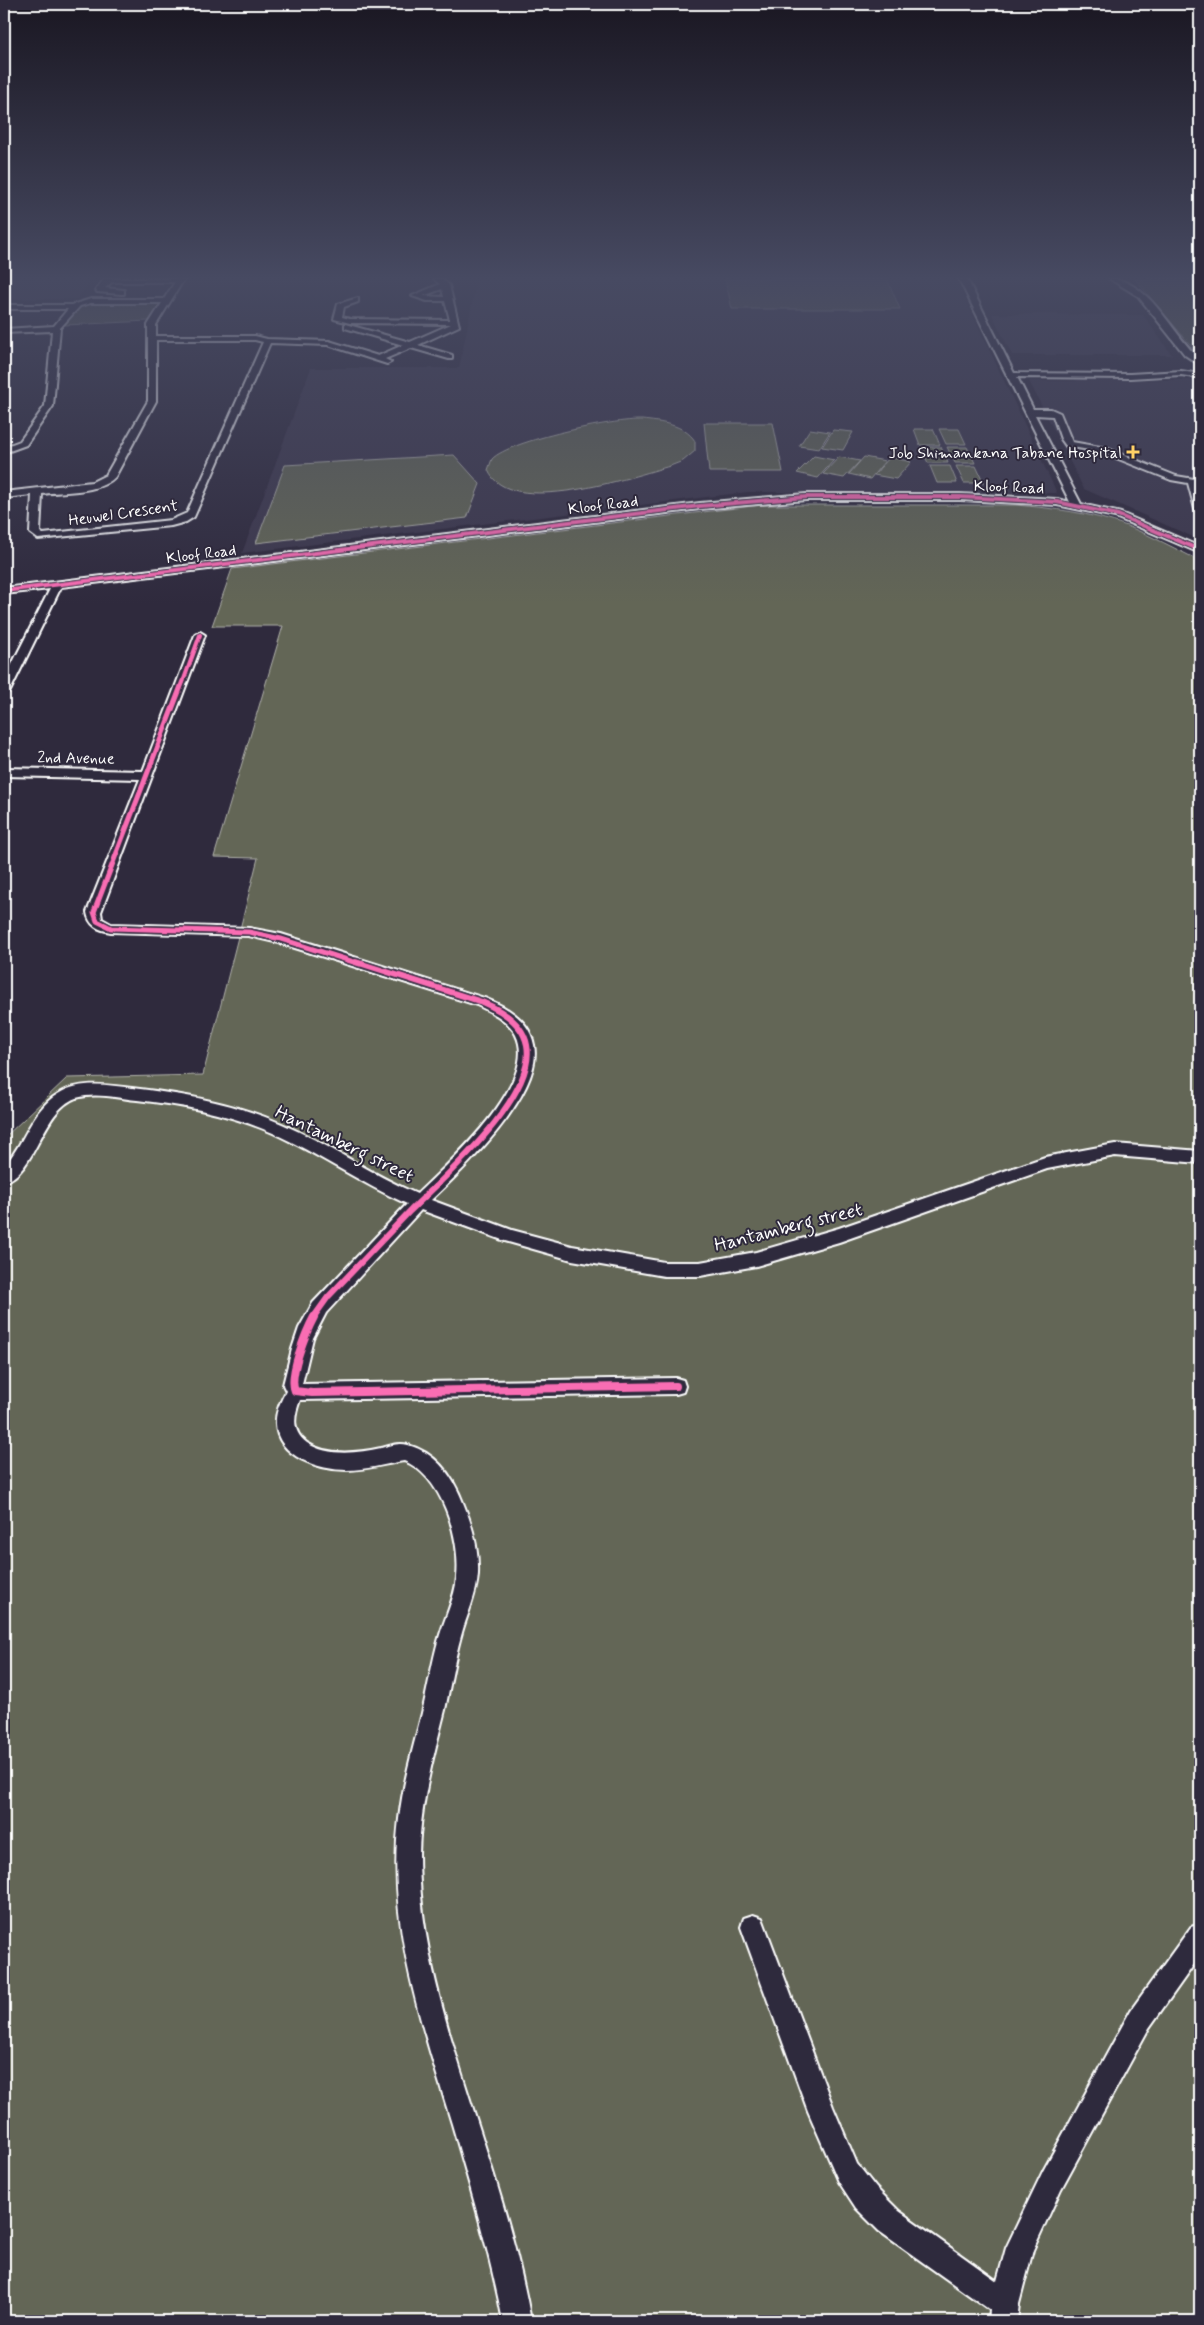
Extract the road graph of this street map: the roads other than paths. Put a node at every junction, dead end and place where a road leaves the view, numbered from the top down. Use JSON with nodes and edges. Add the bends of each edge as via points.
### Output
{"nodes":[{"id":1,"x":49,"y":388,"type":"edge"},
{"id":2,"x":152,"y":388,"type":"edge"},
{"id":3,"x":247,"y":388,"type":"edge"},
{"id":4,"x":1018,"y":388,"type":"edge"},
{"id":5,"x":1030,"y":412,"type":"junction"},
{"id":6,"x":4,"y":450,"type":"edge"},
{"id":7,"x":1196,"y":482,"type":"edge"},
{"id":8,"x":37,"y":492,"type":"junction"},
{"id":9,"x":4,"y":495,"type":"edge"},
{"id":10,"x":1076,"y":504,"type":"junction"},
{"id":11,"x":1200,"y":509,"type":"edge"},
{"id":12,"x":1200,"y":550,"type":"edge"},
{"id":13,"x":57,"y":584,"type":"junction"},
{"id":14,"x":4,"y":591,"type":"edge"},
{"id":15,"x":200,"y":635,"type":"dead end"},
{"id":16,"x":4,"y":691,"type":"edge"},
{"id":17,"x":4,"y":772,"type":"edge"},
{"id":18,"x":148,"y":775,"type":"junction"},
{"id":19,"x":1200,"y":1157,"type":"edge"},
{"id":20,"x":4,"y":1176,"type":"edge"},
{"id":21,"x":419,"y":1202,"type":"junction"},
{"id":22,"x":676,"y":1386,"type":"dead end"},
{"id":23,"x":295,"y":1390,"type":"junction"},
{"id":24,"x":753,"y":1927,"type":"dead end"},
{"id":25,"x":1200,"y":1936,"type":"edge"},
{"id":26,"x":1004,"y":2313,"type":"edge"},
{"id":27,"x":517,"y":2321,"type":"edge"}],
"edges":[{"from":1,"to":6,"type":"street","via":[[49,406],[23,443]]},
{"from":2,"to":8,"type":"street","via":[[152,401],[110,477],[92,485]]},
{"from":3,"to":8,"type":"street","name":"Heuwel Crescent","via":[[194,509],[187,518],[170,523],[41,537],[35,533]]},
{"from":4,"to":5,"type":"street"},
{"from":5,"to":7,"type":"street","via":[[1057,415],[1069,444],[1104,450],[1163,474]]},
{"from":5,"to":10,"type":"street"},
{"from":7,"to":11,"type":"street"},
{"from":8,"to":9,"type":"street"},
{"from":10,"to":12,"type":"street","name":"Kloof Road","via":[[1135,521]]},
{"from":10,"to":13,"type":"street","name":"Kloof Road","via":[[988,498],[772,498]]},
{"from":13,"to":14,"type":"street","name":"Kloof Road"},
{"from":13,"to":16,"type":"street"},
{"from":15,"to":18,"type":"street"},
{"from":17,"to":18,"type":"street","name":"2nd Avenue"},
{"from":18,"to":21,"type":"street","via":[[94,912],[97,923],[121,929],[235,931],[281,939],[482,1002],[513,1020],[522,1031],[527,1045],[526,1058],[520,1079],[500,1116]]},
{"from":19,"to":21,"type":"street","name":"Hantamberg street","via":[[1115,1150],[1076,1156],[1045,1163],[858,1230],[737,1264],[694,1268],[666,1269],[566,1252],[490,1230]]},
{"from":20,"to":21,"type":"street","name":"Hantamberg street","via":[[20,1159],[39,1125],[58,1102],[71,1094],[103,1091],[190,1103],[277,1128]]},
{"from":21,"to":23,"type":"street","via":[[313,1315],[292,1385]]},
{"from":22,"to":23,"type":"street","via":[[312,1393]]},
{"from":23,"to":27,"type":"street","via":[[288,1406],[286,1424],[287,1435],[295,1444],[314,1455],[347,1461],[404,1452],[412,1454],[430,1466],[441,1481],[461,1523],[468,1558],[468,1578],[451,1634],[416,1781],[406,1863],[408,1900],[414,1942],[437,2032],[495,2220]]},
{"from":24,"to":26,"type":"street","via":[[821,2111],[848,2173],[866,2198],[889,2221]]},
{"from":25,"to":26,"type":"street","via":[[1140,2019],[1052,2180],[1020,2248]]}]}
